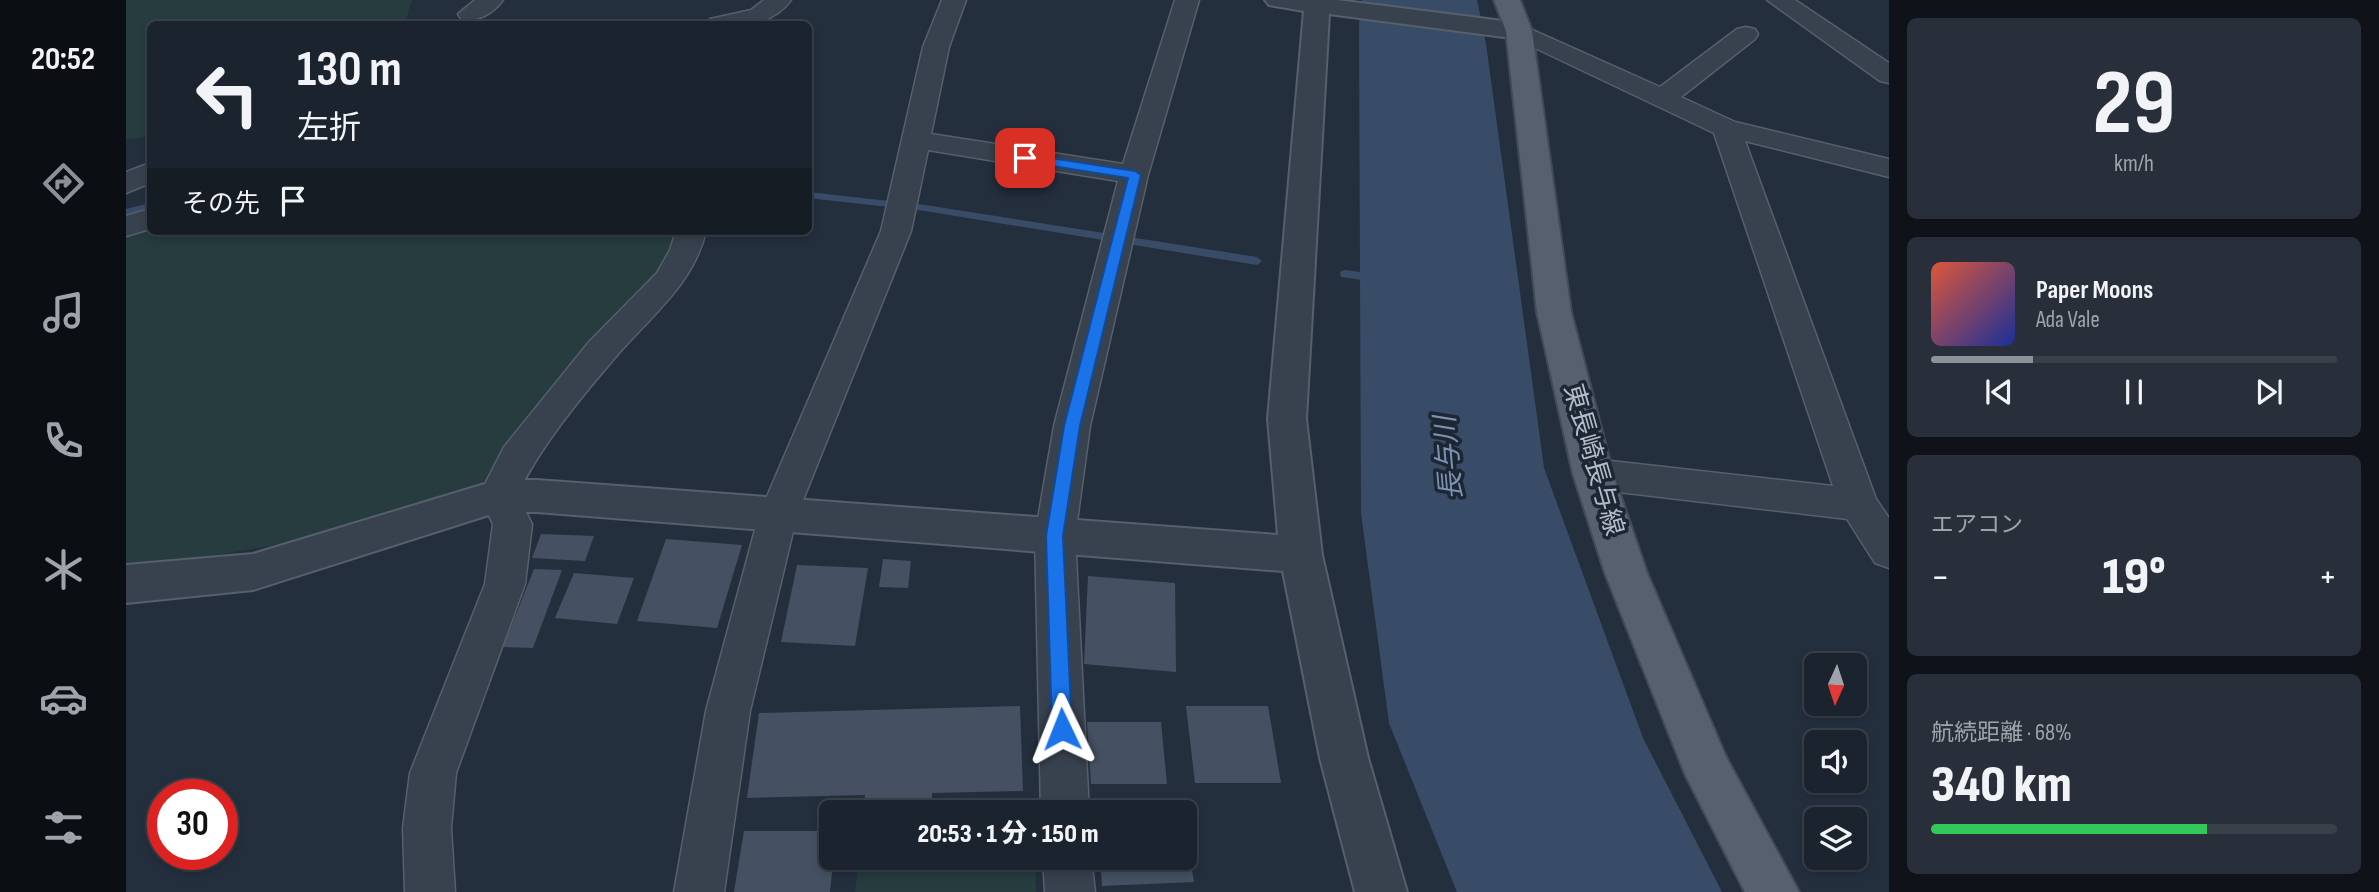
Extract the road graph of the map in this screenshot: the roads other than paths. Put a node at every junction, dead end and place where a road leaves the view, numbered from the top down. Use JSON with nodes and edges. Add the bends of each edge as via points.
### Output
{"nodes":[{"id":1,"x":491,"y":0,"type":"edge"},
{"id":2,"x":721,"y":0,"type":"edge"},
{"id":3,"x":954,"y":0,"type":"edge"},
{"id":4,"x":1186,"y":0,"type":"edge"},
{"id":5,"x":1278,"y":0,"type":"edge"},
{"id":6,"x":1779,"y":0,"type":"edge"},
{"id":7,"x":1324,"y":4,"type":"edge"},
{"id":8,"x":766,"y":12,"type":"edge"},
{"id":9,"x":470,"y":14,"type":"dead end"},
{"id":10,"x":1509,"y":20,"type":"edge"},
{"id":11,"x":731,"y":21,"type":"edge"},
{"id":12,"x":1746,"y":34,"type":"dead end"},
{"id":13,"x":1889,"y":75,"type":"edge"},
{"id":14,"x":1663,"y":98,"type":"junction"},
{"id":15,"x":1726,"y":128,"type":"junction"},
{"id":16,"x":916,"y":140,"type":"junction"},
{"id":17,"x":1889,"y":167,"type":"edge"},
{"id":18,"x":147,"y":174,"type":"edge"},
{"id":19,"x":1135,"y":175,"type":"junction"},
{"id":20,"x":126,"y":184,"type":"edge"},
{"id":21,"x":147,"y":220,"type":"edge"},
{"id":22,"x":126,"y":226,"type":"edge"},
{"id":23,"x":690,"y":235,"type":"edge"},
{"id":24,"x":1593,"y":474,"type":"junction"},
{"id":25,"x":498,"y":496,"type":"junction"},
{"id":26,"x":1859,"y":505,"type":"junction"},
{"id":27,"x":778,"y":514,"type":"junction"},
{"id":28,"x":1055,"y":536,"type":"junction"},
{"id":29,"x":1889,"y":551,"type":"edge"},
{"id":30,"x":1301,"y":555,"type":"junction"},
{"id":31,"x":126,"y":584,"type":"edge"},
{"id":32,"x":1065,"y":800,"type":"edge"},
{"id":33,"x":1068,"y":870,"type":"edge"},
{"id":34,"x":430,"y":892,"type":"edge"},
{"id":35,"x":699,"y":892,"type":"edge"},
{"id":36,"x":1070,"y":892,"type":"edge"},
{"id":37,"x":1381,"y":892,"type":"edge"},
{"id":38,"x":1773,"y":892,"type":"edge"}],
"edges":[{"from":1,"to":9,"type":"street"},
{"from":2,"to":8,"type":"street"},
{"from":3,"to":16,"type":"street","via":[[936,47]]},
{"from":4,"to":19,"type":"street"},
{"from":5,"to":7,"type":"street"},
{"from":6,"to":13,"type":"street"},
{"from":7,"to":10,"type":"street"},
{"from":7,"to":30,"type":"street","via":[[1287,419]]},
{"from":8,"to":11,"type":"street"},
{"from":10,"to":14,"type":"street"},
{"from":10,"to":24,"type":"main road","name":"東長崎長与線","via":[[1554,312]]},
{"from":12,"to":14,"type":"street"},
{"from":14,"to":15,"type":"street"},
{"from":15,"to":17,"type":"street"},
{"from":15,"to":26,"type":"street"},
{"from":16,"to":19,"type":"street"},
{"from":16,"to":27,"type":"street","via":[[895,231]]},
{"from":18,"to":20,"type":"street"},
{"from":19,"to":28,"type":"street","via":[[1072,426]]},
{"from":21,"to":22,"type":"street"},
{"from":23,"to":25,"type":"street","via":[[669,281],[601,351],[525,446]]},
{"from":24,"to":26,"type":"street"},
{"from":24,"to":38,"type":"main road","name":"東長崎長与線","via":[[1626,573],[1709,774]]},
{"from":25,"to":27,"type":"street"},
{"from":25,"to":31,"type":"street","via":[[253,572]]},
{"from":25,"to":34,"type":"street","via":[[513,524],[505,584],[433,772],[427,828]]},
{"from":26,"to":29,"type":"street"},
{"from":27,"to":28,"type":"street"},
{"from":27,"to":35,"type":"street","via":[[728,711]]},
{"from":28,"to":30,"type":"street"},
{"from":28,"to":32,"type":"street"},
{"from":30,"to":37,"type":"street","via":[[1344,758]]},
{"from":33,"to":36,"type":"street"}]}
